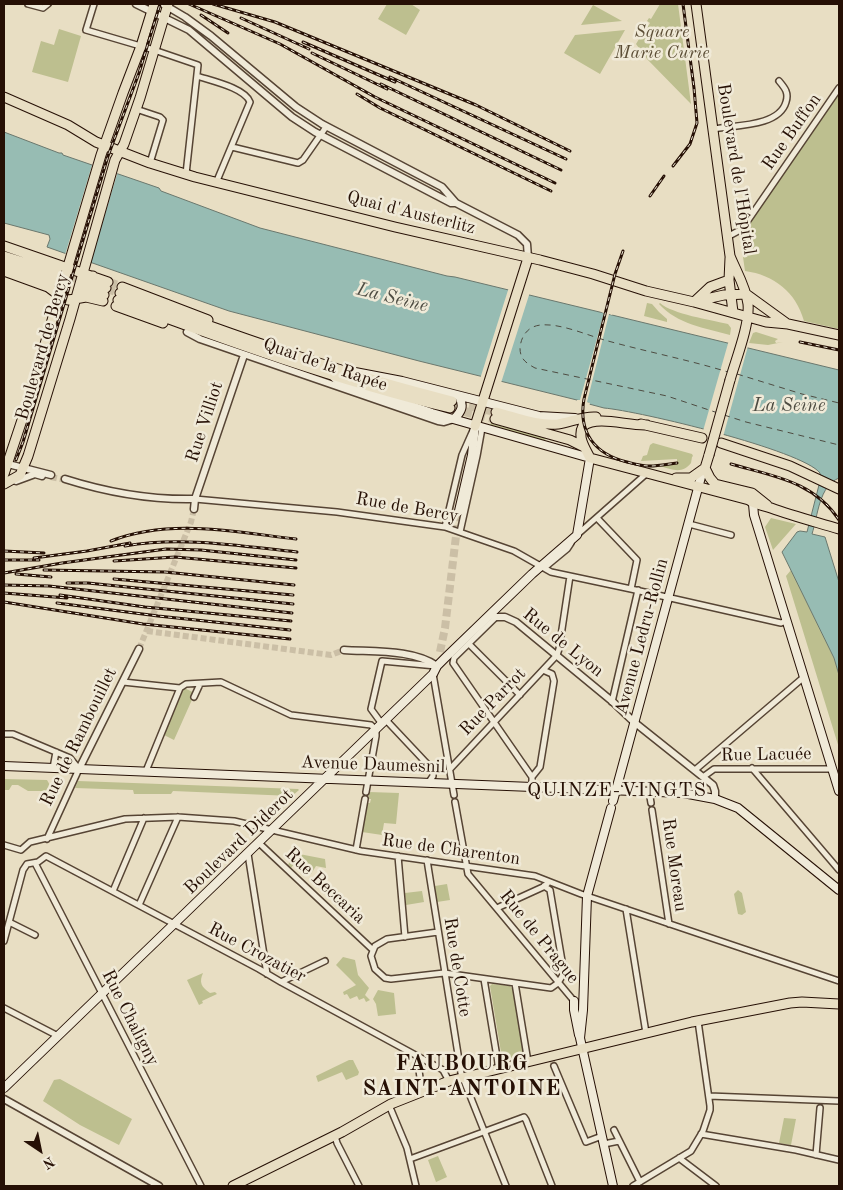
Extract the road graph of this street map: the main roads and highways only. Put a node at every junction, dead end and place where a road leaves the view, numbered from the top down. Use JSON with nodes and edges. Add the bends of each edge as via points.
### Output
{"nodes":[{"id":1,"x":166,"y":4,"type":"edge"},
{"id":2,"x":696,"y":4,"type":"edge"},
{"id":3,"x":153,"y":7,"type":"edge"},
{"id":4,"x":4,"y":97,"type":"edge"},
{"id":5,"x":104,"y":145,"type":"junction"},
{"id":6,"x":121,"y":151,"type":"junction"},
{"id":7,"x":4,"y":246,"type":"edge"},
{"id":8,"x":4,"y":256,"type":"edge"},
{"id":9,"x":730,"y":256,"type":"junction"},
{"id":10,"x":527,"y":262,"type":"junction"},
{"id":11,"x":4,"y":264,"type":"edge"},
{"id":12,"x":69,"y":265,"type":"junction"},
{"id":13,"x":83,"y":269,"type":"junction"},
{"id":14,"x":4,"y":271,"type":"edge"},
{"id":15,"x":51,"y":275,"type":"junction"},
{"id":16,"x":729,"y":280,"type":"junction"},
{"id":17,"x":91,"y":287,"type":"junction"},
{"id":18,"x":730,"y":294,"type":"junction"},
{"id":19,"x":746,"y":294,"type":"junction"},
{"id":20,"x":59,"y":295,"type":"junction"},
{"id":21,"x":119,"y":296,"type":"junction"},
{"id":22,"x":76,"y":299,"type":"junction"},
{"id":23,"x":694,"y":302,"type":"junction"},
{"id":24,"x":733,"y":312,"type":"junction"},
{"id":25,"x":748,"y":317,"type":"junction"},
{"id":26,"x":766,"y":322,"type":"junction"},
{"id":27,"x":788,"y":324,"type":"junction"},
{"id":28,"x":839,"y":335,"type":"edge"},
{"id":29,"x":742,"y":336,"type":"junction"},
{"id":30,"x":224,"y":339,"type":"junction"},
{"id":31,"x":338,"y":374,"type":"junction"},
{"id":32,"x":484,"y":399,"type":"junction"},
{"id":33,"x":454,"y":402,"type":"junction"},
{"id":34,"x":454,"y":419,"type":"junction"},
{"id":35,"x":577,"y":419,"type":"junction"},
{"id":36,"x":647,"y":425,"type":"junction"},
{"id":37,"x":479,"y":427,"type":"junction"},
{"id":38,"x":702,"y":438,"type":"dead end"},
{"id":39,"x":721,"y":443,"type":"dead end"},
{"id":40,"x":584,"y":447,"type":"junction"},
{"id":41,"x":590,"y":458,"type":"junction"},
{"id":42,"x":5,"y":468,"type":"edge"},
{"id":43,"x":705,"y":468,"type":"junction"},
{"id":44,"x":646,"y":474,"type":"junction"},
{"id":45,"x":11,"y":482,"type":"edge"},
{"id":46,"x":699,"y":484,"type":"junction"},
{"id":47,"x":839,"y":491,"type":"edge"},
{"id":48,"x":754,"y":504,"type":"junction"},
{"id":49,"x":769,"y":507,"type":"junction"},
{"id":50,"x":459,"y":511,"type":"tunnel mouth"},
{"id":51,"x":839,"y":528,"type":"edge"},
{"id":52,"x":440,"y":652,"type":"tunnel mouth"},
{"id":53,"x":437,"y":666,"type":"junction"},
{"id":54,"x":4,"y":766,"type":"edge"},
{"id":55,"x":326,"y":778,"type":"junction"},
{"id":56,"x":616,"y":790,"type":"junction"},
{"id":57,"x":839,"y":791,"type":"edge"},
{"id":58,"x":838,"y":888,"type":"edge"},
{"id":59,"x":583,"y":987,"type":"junction"},
{"id":60,"x":574,"y":1001,"type":"junction"},
{"id":61,"x":839,"y":1004,"type":"edge"},
{"id":62,"x":583,"y":1008,"type":"junction"},
{"id":63,"x":574,"y":1010,"type":"junction"},
{"id":64,"x":580,"y":1038,"type":"junction"},
{"id":65,"x":582,"y":1048,"type":"junction"},
{"id":66,"x":4,"y":1088,"type":"edge"},
{"id":67,"x":233,"y":1186,"type":"edge"},
{"id":68,"x":613,"y":1186,"type":"edge"}],
"edges":[{"from":1,"to":6,"type":"main road","name":"Boulevard de Bercy","via":[[154,55]]},
{"from":2,"to":9,"type":"main road","name":"Boulevard de l'Hôpital"},
{"from":3,"to":5,"type":"main road","name":"Boulevard de Bercy","via":[[142,46]]},
{"from":4,"to":5,"type":"main road","name":"Quai d'Austerlitz"},
{"from":5,"to":6,"type":"main road","name":"Quai d'Austerlitz"},
{"from":5,"to":12,"type":"main road","name":"Boulevard de Bercy"},
{"from":6,"to":10,"type":"main road","name":"Quai d'Austerlitz","via":[[186,175]]},
{"from":6,"to":13,"type":"main road","name":"Boulevard de Bercy","via":[[115,160]]},
{"from":7,"to":15,"type":"main road"},
{"from":8,"to":15,"type":"main road"},
{"from":9,"to":16,"type":"main road"},
{"from":9,"to":19,"type":"main road","name":"Boulevard de l'Hôpital"},
{"from":10,"to":23,"type":"main road","name":"Quai d'Austerlitz","via":[[593,274]]},
{"from":10,"to":32,"type":"main road"},
{"from":11,"to":15,"type":"main road"},
{"from":12,"to":13,"type":"main road"},
{"from":12,"to":15,"type":"main road"},
{"from":12,"to":20,"type":"main road","name":"Boulevard de Bercy"},
{"from":13,"to":17,"type":"main road"},
{"from":13,"to":22,"type":"main road","name":"Boulevard de Bercy"},
{"from":14,"to":15,"type":"main road"},
{"from":15,"to":20,"type":"main road"},
{"from":16,"to":18,"type":"main road"},
{"from":16,"to":23,"type":"main road","via":[[710,287]]},
{"from":17,"to":17,"type":"main road","via":[[106,292]]},
{"from":17,"to":22,"type":"main road"},
{"from":18,"to":19,"type":"main road"},
{"from":18,"to":23,"type":"main road"},
{"from":18,"to":24,"type":"main road"},
{"from":19,"to":25,"type":"main road","name":"Boulevard de l'Hôpital"},
{"from":19,"to":27,"type":"main road"},
{"from":20,"to":22,"type":"main road","via":[[68,300]]},
{"from":20,"to":42,"type":"main road","name":"Boulevard de Bercy"},
{"from":21,"to":30,"type":"main road","name":"Quai de la Rapée"},
{"from":21,"to":30,"type":"main road","via":[[187,332]]},
{"from":21,"to":31,"type":"main road","name":"Quai de la Rapée","via":[[189,312],[241,337]]},
{"from":22,"to":45,"type":"main road","name":"Boulevard de Bercy","via":[[28,456],[20,475]]},
{"from":23,"to":24,"type":"main road","name":"Quai d'Austerlitz"},
{"from":24,"to":25,"type":"main road","name":"Quai d'Austerlitz"},
{"from":25,"to":26,"type":"main road","name":"Quai d'Austerlitz"},
{"from":25,"to":29,"type":"main road"},
{"from":26,"to":27,"type":"main road","name":"Quai d'Austerlitz"},
{"from":26,"to":29,"type":"main road","via":[[752,326]]},
{"from":27,"to":28,"type":"main road","name":"Quai d'Austerlitz"},
{"from":29,"to":43,"type":"main road","bridge":true},
{"from":30,"to":31,"type":"main road","name":"Quai de la Rapée"},
{"from":31,"to":33,"type":"main road","name":"Quai de la Rapée"},
{"from":31,"to":34,"type":"main road","name":"Quai de la Rapée","via":[[338,382]]},
{"from":32,"to":33,"type":"main road","name":"Quai de la Rapée"},
{"from":32,"to":35,"type":"main road","name":"Quai de la Rapée","via":[[540,416]]},
{"from":32,"to":37,"type":"main road"},
{"from":33,"to":34,"type":"main road","via":[[462,402],[462,407]]},
{"from":34,"to":37,"type":"main road","name":"Quai de la Rapée"},
{"from":35,"to":36,"type":"main road","name":"Quai de la Rapée","via":[[605,417]]},
{"from":35,"to":40,"type":"main road","name":"Quai de la Rapée","via":[[548,424],[496,416]]},
{"from":36,"to":38,"type":"main road"},
{"from":36,"to":40,"type":"main road","via":[[598,420],[588,422],[580,432]]},
{"from":37,"to":41,"type":"main road","name":"Quai de la Rapée"},
{"from":37,"to":50,"type":"main road"},
{"from":39,"to":47,"type":"main road","via":[[790,466]]},
{"from":40,"to":41,"type":"main road"},
{"from":41,"to":44,"type":"main road","name":"Quai de la Rapée"},
{"from":41,"to":53,"type":"main road","name":"Boulevard Diderot","via":[[577,535]]},
{"from":43,"to":44,"type":"main road","name":"Quai de la Rapée","via":[[687,479]]},
{"from":43,"to":46,"type":"main road","name":"Avenue Ledru-Rollin"},
{"from":43,"to":49,"type":"main road","via":[[716,484],[752,494]]},
{"from":44,"to":46,"type":"main road","name":"Quai de la Rapée"},
{"from":46,"to":48,"type":"main road","name":"Quai de la Rapée"},
{"from":46,"to":56,"type":"main road","name":"Avenue Ledru-Rollin"},
{"from":48,"to":49,"type":"main road","name":"Quai de la Rapée"},
{"from":48,"to":57,"type":"main road","via":[[754,515]]},
{"from":49,"to":51,"type":"main road"},
{"from":52,"to":53,"type":"main road"},
{"from":53,"to":55,"type":"main road","name":"Boulevard Diderot","via":[[433,674]]},
{"from":54,"to":55,"type":"main road","name":"Avenue Daumesnil"},
{"from":55,"to":56,"type":"main road","name":"Avenue Daumesnil"},
{"from":55,"to":66,"type":"main road","name":"Boulevard Diderot"},
{"from":56,"to":58,"type":"main road","name":"Avenue Daumesnil","via":[[683,792],[738,808]]},
{"from":56,"to":59,"type":"main road","name":"Avenue Ledru-Rollin","via":[[586,896]]},
{"from":59,"to":60,"type":"main road"},
{"from":59,"to":62,"type":"main road","name":"Avenue Ledru-Rollin"},
{"from":60,"to":62,"type":"main road"},
{"from":60,"to":63,"type":"main road"},
{"from":61,"to":65,"type":"main road","via":[[790,1003]]},
{"from":62,"to":63,"type":"main road"},
{"from":62,"to":64,"type":"main road","name":"Avenue Ledru-Rollin"},
{"from":63,"to":64,"type":"main road"},
{"from":64,"to":65,"type":"main road","name":"Avenue Ledru-Rollin"},
{"from":65,"to":67,"type":"main road","via":[[552,1061],[528,1062],[449,1081],[389,1105],[335,1136]]},
{"from":65,"to":68,"type":"main road","name":"Avenue Ledru-Rollin"}]}
